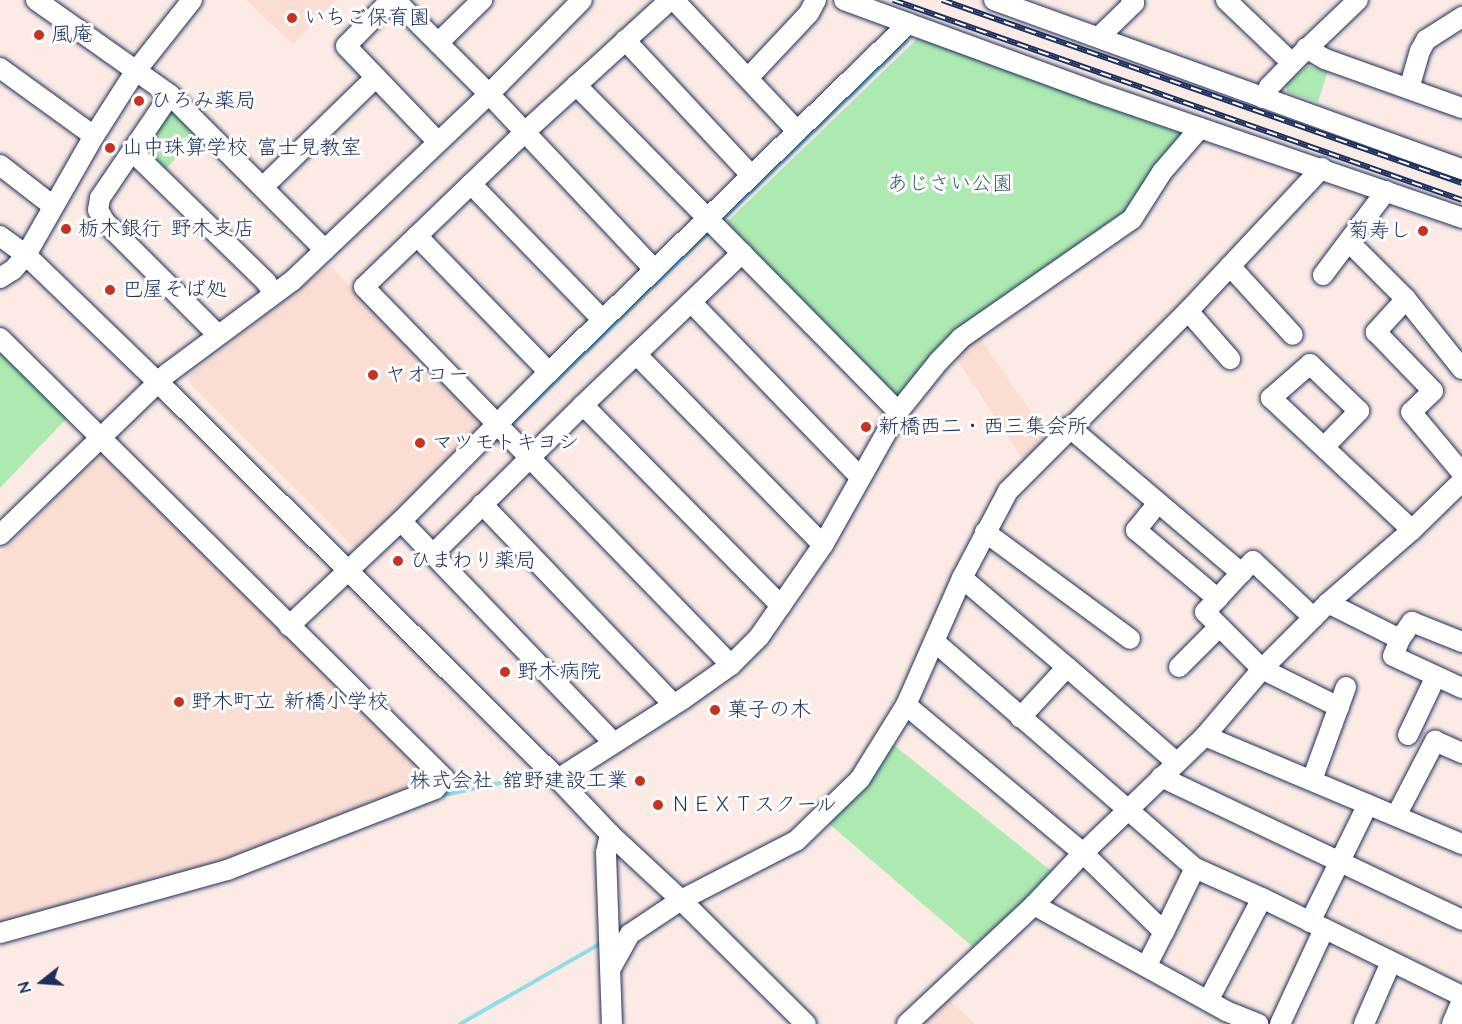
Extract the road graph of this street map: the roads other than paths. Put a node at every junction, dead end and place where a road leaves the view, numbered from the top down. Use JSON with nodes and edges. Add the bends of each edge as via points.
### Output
{"nodes":[{"id":1,"x":36,"y":0,"type":"edge"},
{"id":2,"x":192,"y":0,"type":"edge"},
{"id":3,"x":391,"y":0,"type":"edge"},
{"id":4,"x":395,"y":0,"type":"edge"},
{"id":5,"x":482,"y":0,"type":"edge"},
{"id":6,"x":582,"y":0,"type":"edge"},
{"id":7,"x":672,"y":0,"type":"edge"},
{"id":8,"x":816,"y":0,"type":"edge"},
{"id":9,"x":844,"y":0,"type":"edge"},
{"id":10,"x":994,"y":0,"type":"edge"},
{"id":11,"x":1131,"y":0,"type":"edge"},
{"id":12,"x":1226,"y":0,"type":"edge"},
{"id":13,"x":1348,"y":3,"type":"edge"},
{"id":14,"x":1462,"y":17,"type":"edge"},
{"id":15,"x":909,"y":23,"type":"junction"},
{"id":16,"x":1099,"y":37,"type":"junction"},
{"id":17,"x":625,"y":40,"type":"junction"},
{"id":18,"x":438,"y":43,"type":"junction"},
{"id":19,"x":1306,"y":48,"type":"junction"},
{"id":20,"x":1292,"y":63,"type":"junction"},
{"id":21,"x":0,"y":68,"type":"edge"},
{"id":22,"x":135,"y":72,"type":"junction"},
{"id":23,"x":749,"y":76,"type":"junction"},
{"id":24,"x":376,"y":77,"type":"junction"},
{"id":25,"x":576,"y":85,"type":"junction"},
{"id":26,"x":1409,"y":89,"type":"junction"},
{"id":27,"x":489,"y":94,"type":"junction"},
{"id":28,"x":170,"y":95,"type":"junction"},
{"id":29,"x":1263,"y":98,"type":"junction"},
{"id":30,"x":1462,"y":108,"type":"edge"},
{"id":31,"x":1200,"y":128,"type":"junction"},
{"id":32,"x":797,"y":131,"type":"junction"},
{"id":33,"x":525,"y":132,"type":"junction"},
{"id":34,"x":94,"y":136,"type":"junction"},
{"id":35,"x":438,"y":142,"type":"junction"},
{"id":36,"x":134,"y":153,"type":"junction"},
{"id":37,"x":0,"y":165,"type":"edge"},
{"id":38,"x":1322,"y":168,"type":"junction"},
{"id":39,"x":1462,"y":169,"type":"edge"},
{"id":40,"x":752,"y":175,"type":"junction"},
{"id":41,"x":471,"y":184,"type":"junction"},
{"id":42,"x":264,"y":186,"type":"junction"},
{"id":43,"x":1386,"y":191,"type":"junction"},
{"id":44,"x":53,"y":206,"type":"junction"},
{"id":45,"x":708,"y":218,"type":"junction"},
{"id":46,"x":1462,"y":218,"type":"edge"},
{"id":47,"x":0,"y":236,"type":"edge"},
{"id":48,"x":417,"y":236,"type":"junction"},
{"id":49,"x":1350,"y":243,"type":"junction"},
{"id":50,"x":325,"y":250,"type":"junction"},
{"id":51,"x":742,"y":253,"type":"junction"},
{"id":52,"x":26,"y":255,"type":"junction"},
{"id":53,"x":1230,"y":266,"type":"junction"},
{"id":54,"x":654,"y":269,"type":"junction"},
{"id":55,"x":1323,"y":275,"type":"dead end"},
{"id":56,"x":0,"y":279,"type":"edge"},
{"id":57,"x":274,"y":294,"type":"junction"},
{"id":58,"x":1406,"y":299,"type":"junction"},
{"id":59,"x":691,"y":302,"type":"junction"},
{"id":60,"x":1188,"y":310,"type":"junction"},
{"id":61,"x":602,"y":319,"type":"junction"},
{"id":62,"x":218,"y":335,"type":"junction"},
{"id":63,"x":1293,"y":335,"type":"dead end"},
{"id":64,"x":0,"y":338,"type":"edge"},
{"id":65,"x":636,"y":354,"type":"junction"},
{"id":66,"x":1230,"y":359,"type":"dead end"},
{"id":67,"x":1462,"y":369,"type":"edge"},
{"id":68,"x":549,"y":372,"type":"junction"},
{"id":69,"x":159,"y":382,"type":"junction"},
{"id":70,"x":583,"y":405,"type":"junction"},
{"id":71,"x":898,"y":412,"type":"junction"},
{"id":72,"x":499,"y":425,"type":"junction"},
{"id":73,"x":1069,"y":427,"type":"junction"},
{"id":74,"x":101,"y":438,"type":"junction"},
{"id":75,"x":1325,"y":446,"type":"dead end"},
{"id":76,"x":531,"y":457,"type":"junction"},
{"id":77,"x":1462,"y":473,"type":"edge"},
{"id":78,"x":860,"y":477,"type":"junction"},
{"id":79,"x":1462,"y":481,"type":"edge"},
{"id":80,"x":1158,"y":502,"type":"junction"},
{"id":81,"x":482,"y":504,"type":"junction"},
{"id":82,"x":401,"y":520,"type":"junction"},
{"id":83,"x":1412,"y":530,"type":"junction"},
{"id":84,"x":985,"y":532,"type":"junction"},
{"id":85,"x":0,"y":535,"type":"edge"},
{"id":86,"x":823,"y":545,"type":"junction"},
{"id":87,"x":434,"y":554,"type":"junction"},
{"id":88,"x":348,"y":570,"type":"junction"},
{"id":89,"x":1241,"y":573,"type":"junction"},
{"id":90,"x":962,"y":579,"type":"junction"},
{"id":91,"x":1218,"y":599,"type":"junction"},
{"id":92,"x":1328,"y":603,"type":"junction"},
{"id":93,"x":781,"y":606,"type":"junction"},
{"id":94,"x":1314,"y":618,"type":"junction"},
{"id":95,"x":289,"y":626,"type":"junction"},
{"id":96,"x":1219,"y":627,"type":"junction"},
{"id":97,"x":1461,"y":638,"type":"edge"},
{"id":98,"x":1130,"y":639,"type":"dead end"},
{"id":99,"x":1400,"y":639,"type":"junction"},
{"id":100,"x":935,"y":642,"type":"junction"},
{"id":101,"x":731,"y":665,"type":"junction"},
{"id":102,"x":1067,"y":667,"type":"junction"},
{"id":103,"x":1179,"y":667,"type":"dead end"},
{"id":104,"x":1262,"y":669,"type":"junction"},
{"id":105,"x":1436,"y":676,"type":"junction"},
{"id":106,"x":1346,"y":687,"type":"dead end"},
{"id":107,"x":1462,"y":688,"type":"edge"},
{"id":108,"x":673,"y":704,"type":"junction"},
{"id":109,"x":906,"y":705,"type":"junction"},
{"id":110,"x":1338,"y":707,"type":"junction"},
{"id":111,"x":1020,"y":718,"type":"junction"},
{"id":112,"x":1408,"y":735,"type":"dead end"},
{"id":113,"x":1205,"y":736,"type":"junction"},
{"id":114,"x":613,"y":742,"type":"junction"},
{"id":115,"x":1462,"y":753,"type":"edge"},
{"id":116,"x":1176,"y":762,"type":"junction"},
{"id":117,"x":1161,"y":777,"type":"junction"},
{"id":118,"x":558,"y":779,"type":"junction"},
{"id":119,"x":1312,"y":780,"type":"junction"},
{"id":120,"x":1368,"y":804,"type":"junction"},
{"id":121,"x":1130,"y":809,"type":"junction"},
{"id":122,"x":1396,"y":816,"type":"junction"},
{"id":123,"x":610,"y":834,"type":"junction"},
{"id":124,"x":1462,"y":844,"type":"edge"},
{"id":125,"x":1083,"y":853,"type":"junction"},
{"id":126,"x":1337,"y":862,"type":"junction"},
{"id":127,"x":1195,"y":868,"type":"junction"},
{"id":128,"x":1262,"y":898,"type":"junction"},
{"id":129,"x":681,"y":900,"type":"junction"},
{"id":130,"x":1034,"y":905,"type":"junction"},
{"id":131,"x":1462,"y":920,"type":"edge"},
{"id":132,"x":1317,"y":925,"type":"junction"},
{"id":133,"x":1164,"y":932,"type":"junction"},
{"id":134,"x":0,"y":933,"type":"edge"},
{"id":135,"x":1390,"y":962,"type":"junction"},
{"id":136,"x":1148,"y":965,"type":"junction"},
{"id":137,"x":611,"y":968,"type":"junction"},
{"id":138,"x":1462,"y":996,"type":"edge"},
{"id":139,"x":1208,"y":1001,"type":"junction"},
{"id":140,"x":1462,"y":1001,"type":"edge"},
{"id":141,"x":1223,"y":1017,"type":"edge"},
{"id":142,"x":612,"y":1024,"type":"edge"},
{"id":143,"x":806,"y":1024,"type":"edge"},
{"id":144,"x":908,"y":1024,"type":"edge"},
{"id":145,"x":1259,"y":1024,"type":"edge"},
{"id":146,"x":1280,"y":1024,"type":"edge"},
{"id":147,"x":1364,"y":1024,"type":"edge"},
{"id":148,"x":1452,"y":1024,"type":"edge"}],
"edges":[{"from":1,"to":22,"type":"street"},
{"from":2,"to":22,"type":"street"},
{"from":3,"to":24,"type":"street","via":[[346,46]]},
{"from":4,"to":18,"type":"street"},
{"from":5,"to":18,"type":"street"},
{"from":6,"to":27,"type":"street"},
{"from":7,"to":17,"type":"street"},
{"from":7,"to":23,"type":"street"},
{"from":8,"to":23,"type":"street","via":[[809,13]]},
{"from":9,"to":15,"type":"street"},
{"from":10,"to":16,"type":"street"},
{"from":11,"to":16,"type":"street","via":[[1134,3]]},
{"from":12,"to":20,"type":"street"},
{"from":13,"to":19,"type":"street"},
{"from":14,"to":26,"type":"street","via":[[1426,40]]},
{"from":15,"to":31,"type":"street"},
{"from":15,"to":32,"type":"street"},
{"from":16,"to":29,"type":"street"},
{"from":17,"to":25,"type":"street"},
{"from":17,"to":40,"type":"street"},
{"from":18,"to":27,"type":"street"},
{"from":19,"to":20,"type":"street"},
{"from":19,"to":26,"type":"street","via":[[1325,60]]},
{"from":20,"to":29,"type":"street"},
{"from":21,"to":34,"type":"street"},
{"from":22,"to":28,"type":"street"},
{"from":22,"to":34,"type":"street"},
{"from":23,"to":32,"type":"street"},
{"from":24,"to":35,"type":"street"},
{"from":24,"to":42,"type":"street"},
{"from":25,"to":33,"type":"street"},
{"from":25,"to":45,"type":"street"},
{"from":26,"to":30,"type":"street"},
{"from":27,"to":33,"type":"street"},
{"from":27,"to":35,"type":"street"},
{"from":28,"to":36,"type":"street"},
{"from":28,"to":42,"type":"street"},
{"from":29,"to":39,"type":"street"},
{"from":31,"to":38,"type":"street"},
{"from":31,"to":71,"type":"street","via":[[1161,172],[1132,219],[961,338]]},
{"from":32,"to":40,"type":"street"},
{"from":33,"to":41,"type":"street"},
{"from":33,"to":54,"type":"street"},
{"from":34,"to":44,"type":"street"},
{"from":35,"to":50,"type":"street"},
{"from":36,"to":57,"type":"street"},
{"from":36,"to":62,"type":"street","via":[[100,198],[98,210],[105,222]]},
{"from":37,"to":44,"type":"street"},
{"from":38,"to":43,"type":"street"},
{"from":38,"to":53,"type":"street"},
{"from":40,"to":45,"type":"street"},
{"from":41,"to":48,"type":"street"},
{"from":41,"to":61,"type":"street"},
{"from":42,"to":50,"type":"street"},
{"from":43,"to":46,"type":"street"},
{"from":43,"to":49,"type":"street"},
{"from":44,"to":52,"type":"street"},
{"from":45,"to":51,"type":"street"},
{"from":45,"to":54,"type":"street"},
{"from":47,"to":52,"type":"street"},
{"from":48,"to":68,"type":"street"},
{"from":48,"to":72,"type":"street","via":[[364,287]]},
{"from":49,"to":55,"type":"street"},
{"from":49,"to":58,"type":"street"},
{"from":50,"to":57,"type":"street"},
{"from":51,"to":59,"type":"street"},
{"from":51,"to":71,"type":"street"},
{"from":52,"to":56,"type":"street"},
{"from":52,"to":69,"type":"street"},
{"from":53,"to":60,"type":"street"},
{"from":53,"to":63,"type":"street"},
{"from":54,"to":61,"type":"street"},
{"from":57,"to":62,"type":"street"},
{"from":58,"to":67,"type":"street"},
{"from":58,"to":77,"type":"street","via":[[1376,332],[1433,391],[1412,412]]},
{"from":59,"to":65,"type":"street"},
{"from":59,"to":78,"type":"street"},
{"from":60,"to":66,"type":"street"},
{"from":60,"to":73,"type":"street"},
{"from":61,"to":68,"type":"street"},
{"from":62,"to":69,"type":"street"},
{"from":64,"to":74,"type":"street"},
{"from":65,"to":70,"type":"street"},
{"from":65,"to":86,"type":"street"},
{"from":68,"to":72,"type":"street"},
{"from":69,"to":74,"type":"street"},
{"from":69,"to":88,"type":"street"},
{"from":70,"to":76,"type":"street"},
{"from":70,"to":93,"type":"street"},
{"from":71,"to":78,"type":"street"},
{"from":72,"to":76,"type":"street"},
{"from":72,"to":82,"type":"street"},
{"from":73,"to":80,"type":"street"},
{"from":73,"to":84,"type":"street","via":[[1008,492]]},
{"from":74,"to":85,"type":"street"},
{"from":74,"to":95,"type":"street"},
{"from":75,"to":83,"type":"street"},
{"from":76,"to":81,"type":"street"},
{"from":76,"to":101,"type":"street"},
{"from":78,"to":86,"type":"street"},
{"from":79,"to":83,"type":"street"},
{"from":80,"to":89,"type":"street"},
{"from":80,"to":91,"type":"street","via":[[1136,530]]},
{"from":81,"to":87,"type":"street"},
{"from":81,"to":108,"type":"street"},
{"from":82,"to":87,"type":"street"},
{"from":82,"to":88,"type":"street"},
{"from":83,"to":92,"type":"street"},
{"from":84,"to":90,"type":"street"},
{"from":84,"to":98,"type":"street"},
{"from":86,"to":93,"type":"street"},
{"from":87,"to":114,"type":"street"},
{"from":88,"to":95,"type":"street"},
{"from":88,"to":118,"type":"street"},
{"from":89,"to":91,"type":"street"},
{"from":89,"to":94,"type":"street","via":[[1253,561]]},
{"from":90,"to":100,"type":"street"},
{"from":90,"to":102,"type":"street"},
{"from":91,"to":96,"type":"street","via":[[1205,612]]},
{"from":92,"to":94,"type":"street"},
{"from":92,"to":99,"type":"street"},
{"from":93,"to":101,"type":"street","via":[[759,637]]},
{"from":94,"to":104,"type":"street"},
{"from":95,"to":134,"type":"street","via":[[444,778],[441,785],[227,870]]},
{"from":96,"to":103,"type":"street"},
{"from":96,"to":104,"type":"street"},
{"from":97,"to":99,"type":"street","via":[[1412,622]]},
{"from":99,"to":105,"type":"street","via":[[1392,656]]},
{"from":100,"to":109,"type":"street"},
{"from":100,"to":111,"type":"street"},
{"from":101,"to":108,"type":"street"},
{"from":102,"to":111,"type":"street"},
{"from":102,"to":116,"type":"street"},
{"from":104,"to":110,"type":"street"},
{"from":104,"to":113,"type":"street"},
{"from":105,"to":107,"type":"street"},
{"from":105,"to":112,"type":"street"},
{"from":106,"to":110,"type":"street"},
{"from":108,"to":114,"type":"street"},
{"from":109,"to":125,"type":"street"},
{"from":109,"to":129,"type":"street","via":[[860,780],[796,841]]},
{"from":110,"to":119,"type":"street"},
{"from":111,"to":121,"type":"street"},
{"from":113,"to":116,"type":"street"},
{"from":113,"to":119,"type":"street"},
{"from":114,"to":118,"type":"street"},
{"from":115,"to":122,"type":"street","via":[[1435,741]]},
{"from":116,"to":117,"type":"street"},
{"from":117,"to":121,"type":"street"},
{"from":117,"to":126,"type":"street"},
{"from":118,"to":123,"type":"street"},
{"from":119,"to":120,"type":"street"},
{"from":120,"to":122,"type":"street"},
{"from":120,"to":126,"type":"street"},
{"from":121,"to":125,"type":"street"},
{"from":121,"to":127,"type":"street"},
{"from":122,"to":124,"type":"street"},
{"from":123,"to":129,"type":"street"},
{"from":123,"to":137,"type":"street","via":[[606,853]]},
{"from":125,"to":130,"type":"street"},
{"from":125,"to":133,"type":"street"},
{"from":126,"to":131,"type":"street"},
{"from":126,"to":132,"type":"street"},
{"from":127,"to":128,"type":"street"},
{"from":127,"to":133,"type":"street"},
{"from":128,"to":132,"type":"street"},
{"from":128,"to":139,"type":"street"},
{"from":129,"to":137,"type":"street","via":[[630,934]]},
{"from":129,"to":143,"type":"street"},
{"from":130,"to":136,"type":"street"},
{"from":130,"to":144,"type":"street"},
{"from":132,"to":135,"type":"street"},
{"from":132,"to":146,"type":"street"},
{"from":133,"to":136,"type":"street"},
{"from":135,"to":138,"type":"street"},
{"from":135,"to":147,"type":"street"},
{"from":136,"to":139,"type":"street"},
{"from":137,"to":142,"type":"street"},
{"from":139,"to":141,"type":"street"},
{"from":140,"to":148,"type":"street"},
{"from":141,"to":145,"type":"street"}]}
